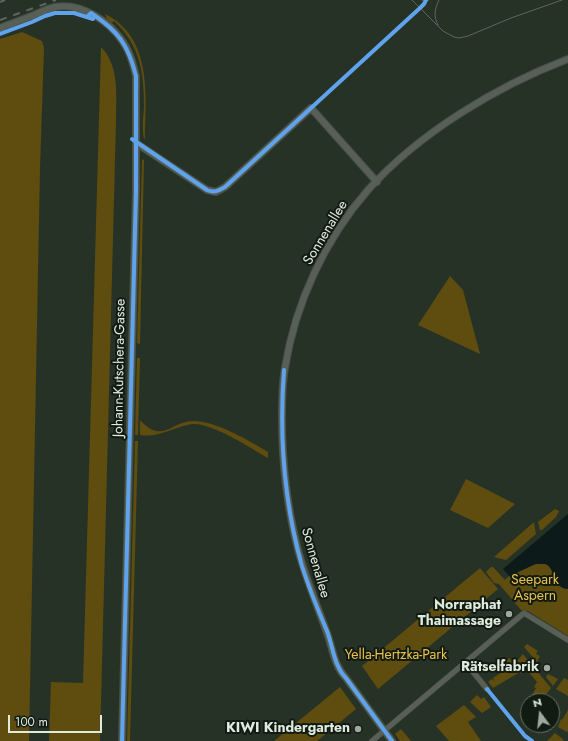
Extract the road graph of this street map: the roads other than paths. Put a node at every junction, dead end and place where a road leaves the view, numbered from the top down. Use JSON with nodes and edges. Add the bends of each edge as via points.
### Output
{"nodes":[{"id":1,"x":0,"y":28,"type":"edge"},
{"id":2,"x":568,"y":59,"type":"edge"},
{"id":3,"x":136,"y":143,"type":"junction"},
{"id":4,"x":376,"y":182,"type":"junction"},
{"id":5,"x":568,"y":640,"type":"edge"},
{"id":6,"x":465,"y":662,"type":"junction"},
{"id":7,"x":487,"y":689,"type":"dead end"},
{"id":8,"x":384,"y":731,"type":"junction"},
{"id":9,"x":122,"y":741,"type":"edge"},
{"id":10,"x":372,"y":741,"type":"edge"},
{"id":11,"x":392,"y":741,"type":"edge"}],
"edges":[{"from":1,"to":3,"type":"street","name":"Johann-Kutschera-Gasse","via":[[56,7],[79,9],[108,24],[132,58],[136,76]]},
{"from":2,"to":4,"type":"street","name":"Sonnenallee","via":[[520,79],[458,115],[415,147]]},
{"from":3,"to":4,"type":"street","via":[[207,190],[216,192],[225,187],[311,108]]},
{"from":3,"to":9,"type":"street","name":"Johann-Kutschera-Gasse"},
{"from":4,"to":8,"type":"street","name":"Sonnenallee","via":[[334,239],[302,304],[284,370],[282,426],[289,509],[308,583],[339,671]]},
{"from":5,"to":6,"type":"street","via":[[524,613]]},
{"from":6,"to":7,"type":"street"},
{"from":6,"to":8,"type":"street"},
{"from":8,"to":10,"type":"street"},
{"from":8,"to":11,"type":"street","name":"Sonnenallee"}]}
